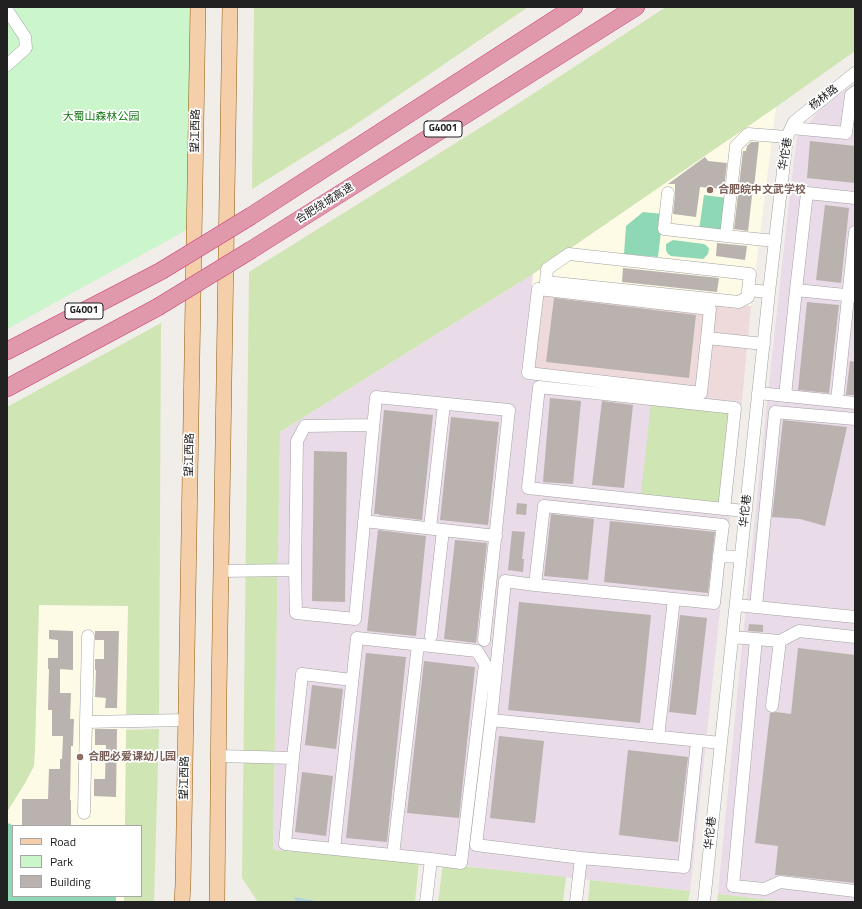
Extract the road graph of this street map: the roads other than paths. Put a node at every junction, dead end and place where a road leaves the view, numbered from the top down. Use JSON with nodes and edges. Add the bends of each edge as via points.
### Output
{"nodes":[{"id":1,"x":198,"y":7,"type":"edge"},
{"id":2,"x":230,"y":7,"type":"edge"},
{"id":3,"x":574,"y":7,"type":"edge"},
{"id":4,"x":636,"y":7,"type":"edge"},
{"id":5,"x":7,"y":10,"type":"edge"},
{"id":6,"x":7,"y":65,"type":"edge"},
{"id":7,"x":855,"y":73,"type":"edge"},
{"id":8,"x":855,"y":92,"type":"edge"},
{"id":9,"x":790,"y":129,"type":"junction"},
{"id":10,"x":668,"y":193,"type":"dead end"},
{"id":11,"x":855,"y":198,"type":"edge"},
{"id":12,"x":855,"y":232,"type":"edge"},
{"id":13,"x":726,"y":236,"type":"junction"},
{"id":14,"x":775,"y":241,"type":"junction"},
{"id":15,"x":748,"y":290,"type":"junction"},
{"id":16,"x":796,"y":290,"type":"junction"},
{"id":17,"x":769,"y":292,"type":"junction"},
{"id":18,"x":852,"y":296,"type":"edge"},
{"id":19,"x":707,"y":338,"type":"junction"},
{"id":20,"x":764,"y":344,"type":"junction"},
{"id":21,"x":7,"y":351,"type":"edge"},
{"id":22,"x":7,"y":388,"type":"edge"},
{"id":23,"x":758,"y":393,"type":"junction"},
{"id":24,"x":785,"y":396,"type":"junction"},
{"id":25,"x":836,"y":401,"type":"junction"},
{"id":26,"x":855,"y":403,"type":"edge"},
{"id":27,"x":444,"y":404,"type":"junction"},
{"id":28,"x":855,"y":419,"type":"edge"},
{"id":29,"x":373,"y":425,"type":"junction"},
{"id":30,"x":724,"y":509,"type":"junction"},
{"id":31,"x":746,"y":511,"type":"junction"},
{"id":32,"x":364,"y":521,"type":"junction"},
{"id":33,"x":430,"y":528,"type":"junction"},
{"id":34,"x":443,"y":530,"type":"junction"},
{"id":35,"x":496,"y":536,"type":"junction"},
{"id":36,"x":720,"y":556,"type":"junction"},
{"id":37,"x":741,"y":557,"type":"junction"},
{"id":38,"x":295,"y":570,"type":"junction"},
{"id":39,"x":221,"y":571,"type":"junction"},
{"id":40,"x":535,"y":584,"type":"junction"},
{"id":41,"x":674,"y":599,"type":"junction"},
{"id":42,"x":736,"y":605,"type":"junction"},
{"id":43,"x":756,"y":607,"type":"junction"},
{"id":44,"x":855,"y":617,"type":"edge"},
{"id":45,"x":88,"y":636,"type":"dead end"},
{"id":46,"x":431,"y":636,"type":"dead end"},
{"id":47,"x":855,"y":637,"type":"edge"},
{"id":48,"x":732,"y":638,"type":"junction"},
{"id":49,"x":756,"y":639,"type":"junction"},
{"id":50,"x":484,"y":640,"type":"dead end"},
{"id":51,"x":780,"y":642,"type":"junction"},
{"id":52,"x":418,"y":645,"type":"junction"},
{"id":53,"x":352,"y":680,"type":"junction"},
{"id":54,"x":772,"y":706,"type":"dead end"},
{"id":55,"x":186,"y":720,"type":"junction"},
{"id":56,"x":491,"y":720,"type":"junction"},
{"id":57,"x":86,"y":722,"type":"junction"},
{"id":58,"x":658,"y":737,"type":"junction"},
{"id":59,"x":697,"y":741,"type":"junction"},
{"id":60,"x":721,"y":743,"type":"junction"},
{"id":61,"x":219,"y":756,"type":"junction"},
{"id":62,"x":293,"y":758,"type":"junction"},
{"id":63,"x":84,"y":814,"type":"dead end"},
{"id":64,"x":334,"y":848,"type":"junction"},
{"id":65,"x":393,"y":855,"type":"junction"},
{"id":66,"x":581,"y":858,"type":"junction"},
{"id":67,"x":431,"y":859,"type":"junction"},
{"id":68,"x":855,"y":891,"type":"edge"},
{"id":69,"x":426,"y":898,"type":"edge"},
{"id":70,"x":576,"y":900,"type":"edge"},
{"id":71,"x":182,"y":902,"type":"edge"},
{"id":72,"x":217,"y":902,"type":"edge"},
{"id":73,"x":704,"y":902,"type":"edge"}],
"edges":[{"from":1,"to":55,"type":"main road","name":"望江西路"},
{"from":2,"to":39,"type":"main road"},
{"from":3,"to":21,"type":"highway","number":"G4001","bridge":true,"via":[[251,216],[161,270]]},
{"from":4,"to":22,"type":"highway","name":"合肥绕城高速","number":"G4001","bridge":true,"via":[[158,307]]},
{"from":5,"to":6,"type":"street","via":[[25,36],[26,48]]},
{"from":7,"to":9,"type":"street","name":"杨林路"},
{"from":8,"to":9,"type":"street","via":[[851,95],[846,133]]},
{"from":9,"to":13,"type":"street","via":[[748,134],[736,146]]},
{"from":9,"to":14,"type":"street","name":"华佗巷"},
{"from":10,"to":13,"type":"street","via":[[664,230]]},
{"from":11,"to":16,"type":"street","via":[[807,193]]},
{"from":12,"to":18,"type":"street"},
{"from":13,"to":14,"type":"street"},
{"from":14,"to":17,"type":"street","name":"华佗巷"},
{"from":15,"to":15,"type":"street","via":[[750,274],[569,254],[547,269],[546,282],[739,302],[748,297]]},
{"from":15,"to":17,"type":"street"},
{"from":16,"to":18,"type":"street"},
{"from":16,"to":24,"type":"street"},
{"from":17,"to":20,"type":"street","name":"华佗巷"},
{"from":18,"to":25,"type":"street"},
{"from":19,"to":19,"type":"street","via":[[710,309],[538,289],[528,373],[701,393]]},
{"from":19,"to":20,"type":"street"},
{"from":20,"to":23,"type":"street","name":"华佗巷"},
{"from":23,"to":24,"type":"street"},
{"from":23,"to":31,"type":"street","name":"华佗巷"},
{"from":24,"to":25,"type":"street"},
{"from":25,"to":26,"type":"street"},
{"from":27,"to":29,"type":"street","via":[[376,397]]},
{"from":27,"to":33,"type":"street"},
{"from":27,"to":35,"type":"street","via":[[509,410]]},
{"from":28,"to":43,"type":"street","via":[[775,412]]},
{"from":29,"to":32,"type":"street"},
{"from":29,"to":38,"type":"street","via":[[305,426],[297,441]]},
{"from":30,"to":30,"type":"street","via":[[528,488],[539,387],[735,408]]},
{"from":30,"to":31,"type":"street"},
{"from":31,"to":37,"type":"street","name":"华佗巷"},
{"from":32,"to":33,"type":"street"},
{"from":32,"to":38,"type":"street","via":[[355,619],[296,613]]},
{"from":33,"to":34,"type":"street"},
{"from":34,"to":35,"type":"street"},
{"from":34,"to":46,"type":"street"},
{"from":35,"to":50,"type":"street"},
{"from":36,"to":37,"type":"street"},
{"from":36,"to":40,"type":"street","via":[[723,525],[544,506]]},
{"from":36,"to":41,"type":"street","via":[[714,603]]},
{"from":37,"to":42,"type":"street","name":"华佗巷"},
{"from":38,"to":39,"type":"street"},
{"from":39,"to":61,"type":"main road"},
{"from":40,"to":41,"type":"street"},
{"from":40,"to":56,"type":"street","via":[[505,581]]},
{"from":41,"to":58,"type":"street"},
{"from":42,"to":43,"type":"street"},
{"from":42,"to":48,"type":"street","name":"华佗巷"},
{"from":43,"to":44,"type":"street"},
{"from":45,"to":57,"type":"street"},
{"from":47,"to":51,"type":"street","via":[[799,631]]},
{"from":48,"to":49,"type":"street"},
{"from":48,"to":60,"type":"street","name":"华佗巷"},
{"from":49,"to":51,"type":"street"},
{"from":49,"to":68,"type":"street","via":[[732,886],[765,889],[780,882]]},
{"from":51,"to":54,"type":"street"},
{"from":52,"to":53,"type":"street","via":[[357,638]]},
{"from":52,"to":65,"type":"street"},
{"from":52,"to":67,"type":"street","via":[[476,651],[485,664],[461,863]]},
{"from":53,"to":62,"type":"street","via":[[302,674]]},
{"from":53,"to":64,"type":"street"},
{"from":55,"to":57,"type":"street"},
{"from":55,"to":71,"type":"main road","name":"望江西路"},
{"from":56,"to":58,"type":"street"},
{"from":56,"to":66,"type":"street","via":[[476,845]]},
{"from":57,"to":63,"type":"street"},
{"from":58,"to":59,"type":"street"},
{"from":59,"to":60,"type":"street"},
{"from":59,"to":66,"type":"street","via":[[684,867]]},
{"from":60,"to":73,"type":"street","name":"华佗巷"},
{"from":61,"to":62,"type":"street"},
{"from":61,"to":72,"type":"main road"},
{"from":62,"to":64,"type":"street","via":[[285,844]]},
{"from":64,"to":65,"type":"street"},
{"from":65,"to":67,"type":"street"},
{"from":66,"to":70,"type":"street"},
{"from":67,"to":69,"type":"street"}]}
